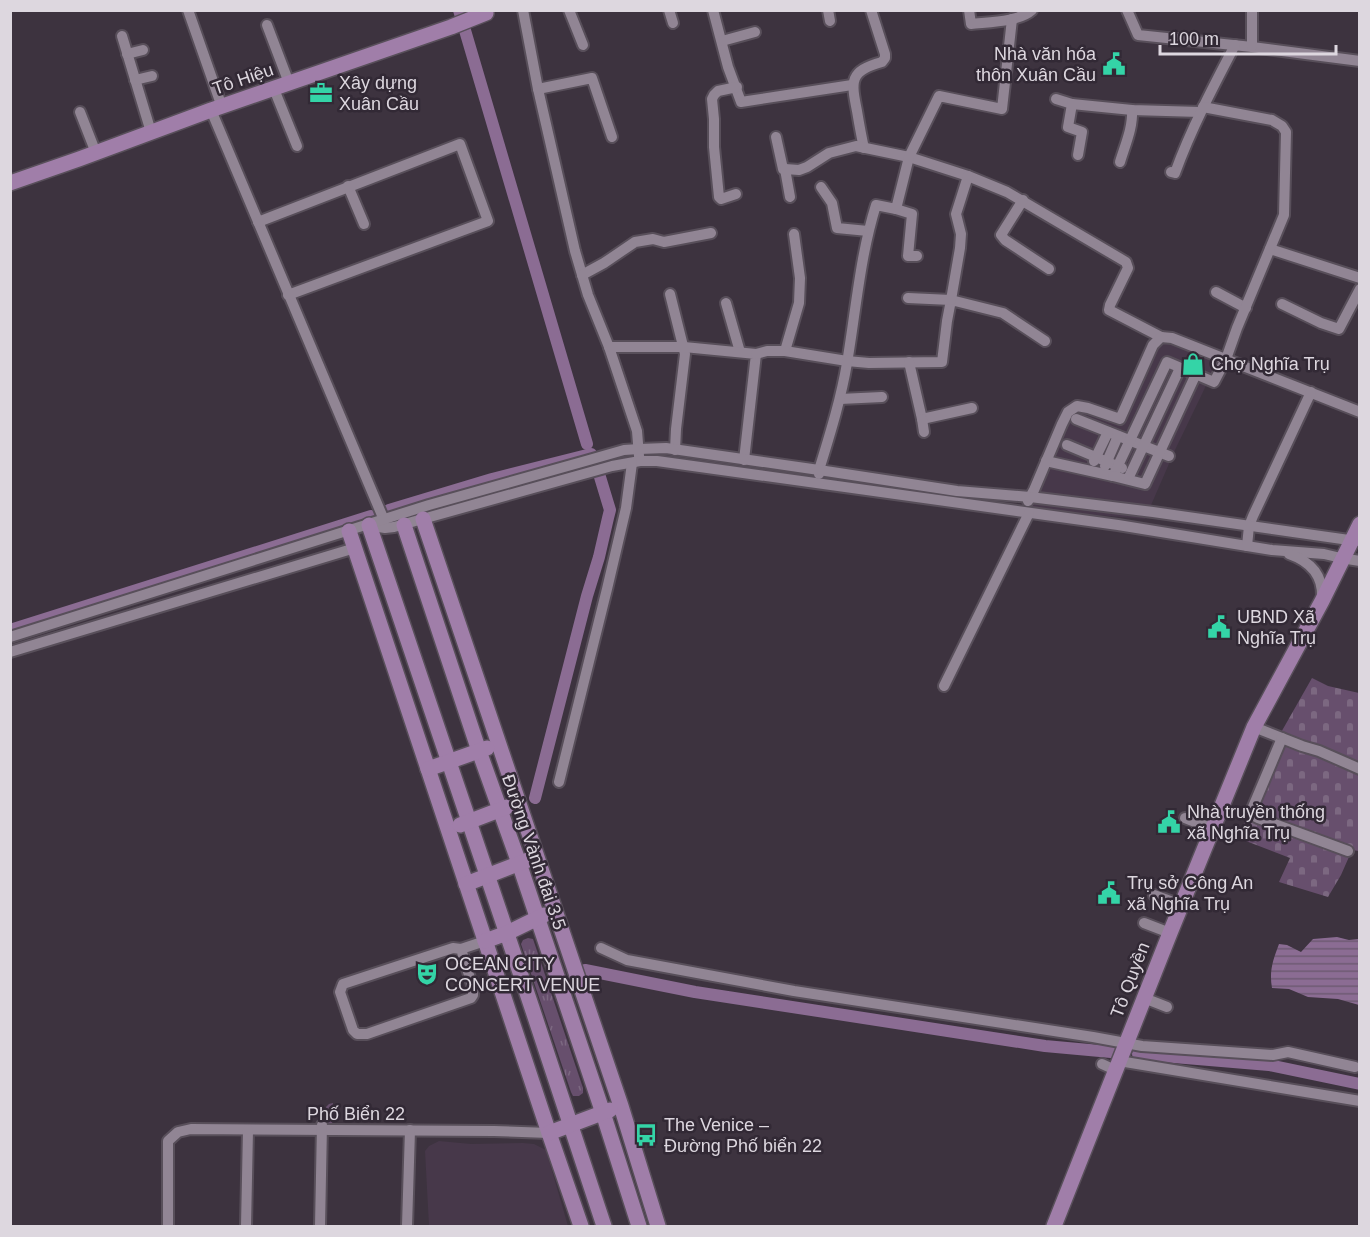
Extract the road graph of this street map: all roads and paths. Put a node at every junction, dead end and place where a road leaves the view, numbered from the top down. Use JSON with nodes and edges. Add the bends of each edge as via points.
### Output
{"nodes":[{"id":1,"x":188,"y":10,"type":"edge"},
{"id":2,"x":523,"y":10,"type":"edge"},
{"id":3,"x":569,"y":10,"type":"edge"},
{"id":4,"x":669,"y":10,"type":"edge"},
{"id":5,"x":713,"y":10,"type":"edge"},
{"id":6,"x":871,"y":10,"type":"edge"},
{"id":7,"x":969,"y":10,"type":"edge"},
{"id":8,"x":1032,"y":10,"type":"edge"},
{"id":9,"x":1128,"y":10,"type":"edge"},
{"id":10,"x":1252,"y":10,"type":"edge"},
{"id":11,"x":485,"y":13,"type":"edge"},
{"id":12,"x":1012,"y":19,"type":"junction"},
{"id":13,"x":673,"y":23,"type":"dead end"},
{"id":14,"x":267,"y":25,"type":"dead end"},
{"id":15,"x":755,"y":32,"type":"dead end"},
{"id":16,"x":122,"y":36,"type":"dead end"},
{"id":17,"x":722,"y":41,"type":"junction"},
{"id":18,"x":583,"y":45,"type":"dead end"},
{"id":19,"x":1235,"y":45,"type":"junction"},
{"id":20,"x":1252,"y":47,"type":"junction"},
{"id":21,"x":143,"y":50,"type":"dead end"},
{"id":22,"x":127,"y":54,"type":"junction"},
{"id":23,"x":1359,"y":62,"type":"edge"},
{"id":24,"x":152,"y":76,"type":"dead end"},
{"id":25,"x":135,"y":80,"type":"junction"},
{"id":26,"x":289,"y":83,"type":"junction"},
{"id":27,"x":852,"y":85,"type":"junction"},
{"id":28,"x":737,"y":87,"type":"junction"},
{"id":29,"x":274,"y":88,"type":"junction"},
{"id":30,"x":538,"y":89,"type":"junction"},
{"id":31,"x":1056,"y":99,"type":"dead end"},
{"id":32,"x":1072,"y":104,"type":"junction"},
{"id":33,"x":216,"y":109,"type":"junction"},
{"id":34,"x":1202,"y":109,"type":"junction"},
{"id":35,"x":1132,"y":110,"type":"junction"},
{"id":36,"x":80,"y":112,"type":"dead end"},
{"id":37,"x":151,"y":132,"type":"junction"},
{"id":38,"x":612,"y":137,"type":"dead end"},
{"id":39,"x":776,"y":137,"type":"dead end"},
{"id":40,"x":297,"y":146,"type":"dead end"},
{"id":41,"x":864,"y":148,"type":"junction"},
{"id":42,"x":96,"y":153,"type":"junction"},
{"id":43,"x":1078,"y":155,"type":"dead end"},
{"id":44,"x":909,"y":157,"type":"junction"},
{"id":45,"x":1120,"y":162,"type":"dead end"},
{"id":46,"x":785,"y":169,"type":"junction"},
{"id":47,"x":1171,"y":172,"type":"dead end"},
{"id":48,"x":968,"y":176,"type":"junction"},
{"id":49,"x":10,"y":183,"type":"edge"},
{"id":50,"x":348,"y":186,"type":"junction"},
{"id":51,"x":821,"y":187,"type":"dead end"},
{"id":52,"x":736,"y":194,"type":"dead end"},
{"id":53,"x":790,"y":197,"type":"dead end"},
{"id":54,"x":1023,"y":200,"type":"junction"},
{"id":55,"x":896,"y":209,"type":"junction"},
{"id":56,"x":258,"y":222,"type":"junction"},
{"id":57,"x":364,"y":224,"type":"dead end"},
{"id":58,"x":868,"y":231,"type":"junction"},
{"id":59,"x":711,"y":233,"type":"dead end"},
{"id":60,"x":794,"y":234,"type":"dead end"},
{"id":61,"x":1270,"y":249,"type":"junction"},
{"id":62,"x":917,"y":256,"type":"dead end"},
{"id":63,"x":1049,"y":269,"type":"dead end"},
{"id":64,"x":582,"y":274,"type":"junction"},
{"id":65,"x":1359,"y":278,"type":"edge"},
{"id":66,"x":1359,"y":290,"type":"edge"},
{"id":67,"x":1216,"y":292,"type":"dead end"},
{"id":68,"x":670,"y":294,"type":"dead end"},
{"id":69,"x":288,"y":295,"type":"junction"},
{"id":70,"x":908,"y":298,"type":"dead end"},
{"id":71,"x":951,"y":300,"type":"junction"},
{"id":72,"x":726,"y":303,"type":"dead end"},
{"id":73,"x":1282,"y":304,"type":"dead end"},
{"id":74,"x":1246,"y":308,"type":"junction"},
{"id":75,"x":1161,"y":337,"type":"junction"},
{"id":76,"x":1045,"y":341,"type":"dead end"},
{"id":77,"x":609,"y":347,"type":"junction"},
{"id":78,"x":684,"y":347,"type":"junction"},
{"id":79,"x":785,"y":351,"type":"junction"},
{"id":80,"x":740,"y":352,"type":"junction"},
{"id":81,"x":756,"y":354,"type":"junction"},
{"id":82,"x":1226,"y":359,"type":"junction"},
{"id":83,"x":847,"y":361,"type":"junction"},
{"id":84,"x":909,"y":363,"type":"junction"},
{"id":85,"x":1180,"y":368,"type":"junction"},
{"id":86,"x":1196,"y":374,"type":"junction"},
{"id":87,"x":1158,"y":380,"type":"junction"},
{"id":88,"x":1171,"y":386,"type":"junction"},
{"id":89,"x":1311,"y":392,"type":"junction"},
{"id":90,"x":1187,"y":393,"type":"junction"},
{"id":91,"x":882,"y":397,"type":"dead end"},
{"id":92,"x":840,"y":399,"type":"junction"},
{"id":93,"x":1148,"y":400,"type":"junction"},
{"id":94,"x":1162,"y":406,"type":"junction"},
{"id":95,"x":972,"y":408,"type":"dead end"},
{"id":96,"x":1359,"y":412,"type":"edge"},
{"id":97,"x":1177,"y":413,"type":"junction"},
{"id":98,"x":922,"y":419,"type":"junction"},
{"id":99,"x":1076,"y":419,"type":"dead end"},
{"id":100,"x":1120,"y":419,"type":"junction"},
{"id":101,"x":1139,"y":421,"type":"junction"},
{"id":102,"x":1152,"y":427,"type":"junction"},
{"id":103,"x":924,"y":432,"type":"dead end"},
{"id":104,"x":1113,"y":434,"type":"junction"},
{"id":105,"x":1168,"y":437,"type":"junction"},
{"id":106,"x":1130,"y":440,"type":"junction"},
{"id":107,"x":1067,"y":445,"type":"dead end"},
{"id":108,"x":1143,"y":446,"type":"junction"},
{"id":109,"x":639,"y":449,"type":"junction"},
{"id":110,"x":675,"y":450,"type":"junction"},
{"id":111,"x":1164,"y":454,"type":"junction"},
{"id":112,"x":1096,"y":457,"type":"junction"},
{"id":113,"x":744,"y":460,"type":"junction"},
{"id":114,"x":1046,"y":460,"type":"junction"},
{"id":115,"x":636,"y":462,"type":"junction"},
{"id":116,"x":1110,"y":469,"type":"junction"},
{"id":117,"x":819,"y":470,"type":"junction"},
{"id":118,"x":1090,"y":471,"type":"junction"},
{"id":119,"x":1130,"y":475,"type":"junction"},
{"id":120,"x":819,"y":483,"type":"junction"},
{"id":121,"x":1030,"y":497,"type":"junction"},
{"id":122,"x":1026,"y":512,"type":"junction"},
{"id":123,"x":423,"y":519,"type":"junction"},
{"id":124,"x":376,"y":523,"type":"junction"},
{"id":125,"x":1359,"y":524,"type":"edge"},
{"id":126,"x":404,"y":525,"type":"junction"},
{"id":127,"x":1249,"y":526,"type":"junction"},
{"id":128,"x":349,"y":531,"type":"junction"},
{"id":129,"x":1356,"y":541,"type":"edge"},
{"id":130,"x":1247,"y":546,"type":"junction"},
{"id":131,"x":355,"y":548,"type":"junction"},
{"id":132,"x":1280,"y":551,"type":"junction"},
{"id":133,"x":1341,"y":558,"type":"junction"},
{"id":134,"x":1359,"y":561,"type":"edge"},
{"id":135,"x":1322,"y":601,"type":"junction"},
{"id":136,"x":10,"y":637,"type":"edge"},
{"id":137,"x":10,"y":652,"type":"edge"},
{"id":138,"x":944,"y":686,"type":"dead end"},
{"id":139,"x":1254,"y":727,"type":"junction"},
{"id":140,"x":1282,"y":738,"type":"junction"},
{"id":141,"x":499,"y":745,"type":"junction"},
{"id":142,"x":478,"y":751,"type":"junction"},
{"id":143,"x":449,"y":761,"type":"junction"},
{"id":144,"x":428,"y":769,"type":"junction"},
{"id":145,"x":1359,"y":770,"type":"edge"},
{"id":146,"x":559,"y":782,"type":"dead end"},
{"id":147,"x":519,"y":803,"type":"junction"},
{"id":148,"x":499,"y":809,"type":"junction"},
{"id":149,"x":1185,"y":818,"type":"dead end"},
{"id":150,"x":469,"y":821,"type":"junction"},
{"id":151,"x":448,"y":829,"type":"junction"},
{"id":152,"x":1213,"y":829,"type":"junction"},
{"id":153,"x":1348,"y":851,"type":"dead end"},
{"id":154,"x":537,"y":856,"type":"junction"},
{"id":155,"x":519,"y":863,"type":"junction"},
{"id":156,"x":488,"y":875,"type":"junction"},
{"id":157,"x":466,"y":884,"type":"junction"},
{"id":158,"x":1154,"y":895,"type":"dead end"},
{"id":159,"x":1181,"y":904,"type":"junction"},
{"id":160,"x":555,"y":911,"type":"junction"},
{"id":161,"x":537,"y":918,"type":"junction"},
{"id":162,"x":1144,"y":923,"type":"dead end"},
{"id":163,"x":507,"y":933,"type":"junction"},
{"id":164,"x":1170,"y":933,"type":"junction"},
{"id":165,"x":485,"y":941,"type":"junction"},
{"id":166,"x":601,"y":948,"type":"dead end"},
{"id":167,"x":461,"y":949,"type":"junction"},
{"id":168,"x":1144,"y":998,"type":"junction"},
{"id":169,"x":1167,"y":1007,"type":"dead end"},
{"id":170,"x":1126,"y":1043,"type":"junction"},
{"id":171,"x":1112,"y":1065,"type":"junction"},
{"id":172,"x":1354,"y":1066,"type":"dead end"},
{"id":173,"x":1359,"y":1101,"type":"edge"},
{"id":174,"x":621,"y":1106,"type":"junction"},
{"id":175,"x":603,"y":1113,"type":"junction"},
{"id":176,"x":571,"y":1125,"type":"junction"},
{"id":177,"x":322,"y":1128,"type":"junction"},
{"id":178,"x":248,"y":1130,"type":"junction"},
{"id":179,"x":410,"y":1130,"type":"junction"},
{"id":180,"x":549,"y":1133,"type":"junction"},
{"id":181,"x":168,"y":1227,"type":"edge"},
{"id":182,"x":246,"y":1227,"type":"edge"},
{"id":183,"x":320,"y":1227,"type":"edge"},
{"id":184,"x":407,"y":1227,"type":"edge"},
{"id":185,"x":581,"y":1227,"type":"edge"},
{"id":186,"x":604,"y":1227,"type":"edge"},
{"id":187,"x":639,"y":1227,"type":"edge"},
{"id":188,"x":658,"y":1227,"type":"edge"},
{"id":189,"x":1054,"y":1227,"type":"edge"}],
"edges":[{"from":1,"to":33,"type":"street"},
{"from":2,"to":30,"type":"street"},
{"from":3,"to":18,"type":"street"},
{"from":4,"to":13,"type":"street"},
{"from":5,"to":17,"type":"street"},
{"from":6,"to":27,"type":"street","via":[[885,58],[859,73]]},
{"from":7,"to":12,"type":"street","via":[[971,24]]},
{"from":8,"to":12,"type":"street"},
{"from":9,"to":19,"type":"street","via":[[1138,35]]},
{"from":10,"to":20,"type":"street"},
{"from":11,"to":26,"type":"main road","name":"Tô Hiệu"},
{"from":12,"to":44,"type":"street","via":[[1002,109],[939,96]]},
{"from":14,"to":26,"type":"street"},
{"from":15,"to":17,"type":"street"},
{"from":16,"to":22,"type":"street"},
{"from":17,"to":28,"type":"street"},
{"from":19,"to":20,"type":"street"},
{"from":19,"to":34,"type":"street"},
{"from":20,"to":23,"type":"street"},
{"from":21,"to":22,"type":"street"},
{"from":22,"to":25,"type":"street"},
{"from":24,"to":25,"type":"street"},
{"from":25,"to":37,"type":"street"},
{"from":26,"to":29,"type":"main road","name":"Tô Hiệu"},
{"from":27,"to":28,"type":"street","via":[[741,102]]},
{"from":27,"to":41,"type":"street"},
{"from":28,"to":52,"type":"street","via":[[718,91],[712,99],[719,197]]},
{"from":29,"to":33,"type":"main road","name":"Tô Hiệu"},
{"from":29,"to":40,"type":"street"},
{"from":30,"to":38,"type":"street","via":[[592,78]]},
{"from":30,"to":64,"type":"street"},
{"from":31,"to":32,"type":"street"},
{"from":32,"to":35,"type":"street"},
{"from":32,"to":43,"type":"street","via":[[1068,127],[1082,132]]},
{"from":33,"to":37,"type":"main road","name":"Tô Hiệu"},
{"from":33,"to":56,"type":"street"},
{"from":34,"to":35,"type":"street"},
{"from":34,"to":47,"type":"street","via":[[1175,173]]},
{"from":34,"to":61,"type":"street","via":[[1272,120],[1286,132],[1284,215]]},
{"from":35,"to":45,"type":"street"},
{"from":36,"to":42,"type":"street"},
{"from":37,"to":42,"type":"main road","name":"Tô Hiệu"},
{"from":39,"to":46,"type":"street"},
{"from":41,"to":44,"type":"street"},
{"from":41,"to":46,"type":"street","via":[[837,150],[799,170]]},
{"from":42,"to":49,"type":"main road","name":"Tô Hiệu"},
{"from":44,"to":48,"type":"street"},
{"from":44,"to":55,"type":"street"},
{"from":46,"to":53,"type":"street"},
{"from":48,"to":54,"type":"street"},
{"from":48,"to":71,"type":"street","via":[[956,214],[961,234]]},
{"from":50,"to":56,"type":"street"},
{"from":50,"to":57,"type":"street"},
{"from":50,"to":69,"type":"street","via":[[460,144],[488,221]]},
{"from":51,"to":58,"type":"street","via":[[832,203],[837,228]]},
{"from":54,"to":63,"type":"street","via":[[1001,235]]},
{"from":54,"to":75,"type":"street","via":[[1126,262],[1128,268],[1109,310]]},
{"from":55,"to":58,"type":"street","via":[[876,205]]},
{"from":55,"to":62,"type":"street","via":[[912,214],[908,256]]},
{"from":56,"to":69,"type":"street"},
{"from":58,"to":83,"type":"street"},
{"from":59,"to":64,"type":"street","via":[[664,242],[641,240]]},
{"from":60,"to":79,"type":"street","via":[[801,278],[799,303]]},
{"from":61,"to":65,"type":"street"},
{"from":61,"to":74,"type":"street"},
{"from":64,"to":77,"type":"street"},
{"from":66,"to":73,"type":"street","via":[[1343,331]]},
{"from":67,"to":74,"type":"street"},
{"from":68,"to":78,"type":"street"},
{"from":69,"to":124,"type":"street"},
{"from":70,"to":71,"type":"street"},
{"from":71,"to":76,"type":"street","via":[[1003,313]]},
{"from":71,"to":84,"type":"street","via":[[942,362]]},
{"from":72,"to":80,"type":"street"},
{"from":74,"to":82,"type":"street"},
{"from":75,"to":82,"type":"street"},
{"from":75,"to":100,"type":"street","via":[[1153,345]]},
{"from":77,"to":78,"type":"street"},
{"from":77,"to":109,"type":"street","via":[[637,431]]},
{"from":78,"to":80,"type":"street"},
{"from":78,"to":110,"type":"street"},
{"from":79,"to":81,"type":"street"},
{"from":79,"to":83,"type":"street"},
{"from":80,"to":81,"type":"street"},
{"from":81,"to":113,"type":"street"},
{"from":82,"to":86,"type":"street","via":[[1214,382]]},
{"from":82,"to":89,"type":"street"},
{"from":83,"to":84,"type":"street"},
{"from":83,"to":92,"type":"street"},
{"from":84,"to":98,"type":"street"},
{"from":85,"to":86,"type":"street"},
{"from":85,"to":87,"type":"street","via":[[1167,362]]},
{"from":85,"to":88,"type":"street"},
{"from":86,"to":90,"type":"street"},
{"from":87,"to":88,"type":"street"},
{"from":87,"to":93,"type":"street"},
{"from":88,"to":90,"type":"street"},
{"from":88,"to":94,"type":"street"},
{"from":89,"to":96,"type":"street"},
{"from":89,"to":127,"type":"street"},
{"from":90,"to":97,"type":"street"},
{"from":91,"to":92,"type":"street"},
{"from":92,"to":117,"type":"street"},
{"from":93,"to":94,"type":"street"},
{"from":93,"to":101,"type":"street"},
{"from":94,"to":97,"type":"street"},
{"from":94,"to":102,"type":"street"},
{"from":95,"to":98,"type":"street"},
{"from":97,"to":105,"type":"street"},
{"from":98,"to":103,"type":"street"},
{"from":99,"to":104,"type":"street"},
{"from":100,"to":101,"type":"street"},
{"from":100,"to":114,"type":"street","via":[[1077,406],[1068,412]]},
{"from":101,"to":102,"type":"street"},
{"from":101,"to":106,"type":"street"},
{"from":102,"to":105,"type":"street"},
{"from":102,"to":108,"type":"street"},
{"from":104,"to":106,"type":"street"},
{"from":104,"to":112,"type":"street"},
{"from":104,"to":116,"type":"street"},
{"from":105,"to":111,"type":"street"},
{"from":106,"to":108,"type":"street"},
{"from":106,"to":116,"type":"street"},
{"from":107,"to":112,"type":"street"},
{"from":108,"to":111,"type":"street"},
{"from":108,"to":119,"type":"street"},
{"from":109,"to":110,"type":"street"},
{"from":109,"to":115,"type":"street"},
{"from":109,"to":124,"type":"street","via":[[624,450]]},
{"from":110,"to":113,"type":"street"},
{"from":111,"to":119,"type":"street","via":[[1153,480],[1145,484]]},
{"from":112,"to":116,"type":"street"},
{"from":112,"to":118,"type":"street"},
{"from":113,"to":117,"type":"street"},
{"from":114,"to":118,"type":"street"},
{"from":114,"to":121,"type":"street"},
{"from":115,"to":120,"type":"street","via":[[685,464]]},
{"from":115,"to":123,"type":"street"},
{"from":115,"to":146,"type":"street"},
{"from":116,"to":118,"type":"street"},
{"from":116,"to":119,"type":"street"},
{"from":117,"to":120,"type":"street"},
{"from":117,"to":121,"type":"street","via":[[957,491]]},
{"from":120,"to":122,"type":"street"},
{"from":121,"to":122,"type":"street"},
{"from":121,"to":127,"type":"street"},
{"from":122,"to":130,"type":"street"},
{"from":122,"to":138,"type":"street"},
{"from":123,"to":126,"type":"street"},
{"from":123,"to":141,"type":"main road"},
{"from":124,"to":126,"type":"street","via":[[385,528]]},
{"from":124,"to":128,"type":"street"},
{"from":124,"to":143,"type":"main road"},
{"from":125,"to":129,"type":"main road","name":"Tô Quyền"},
{"from":126,"to":142,"type":"main road","name":"Đường Vành đai 3.5"},
{"from":127,"to":129,"type":"street"},
{"from":127,"to":130,"type":"street"},
{"from":128,"to":131,"type":"main road"},
{"from":128,"to":136,"type":"street"},
{"from":129,"to":133,"type":"main road","name":"Tô Quyền"},
{"from":130,"to":132,"type":"street"},
{"from":131,"to":137,"type":"street"},
{"from":131,"to":144,"type":"main road"},
{"from":132,"to":133,"type":"street"},
{"from":132,"to":135,"type":"street","via":[[1312,568],[1322,582]]},
{"from":133,"to":134,"type":"street"},
{"from":133,"to":135,"type":"main road","name":"Tô Quyền"},
{"from":135,"to":139,"type":"main road","name":"Tô Quyền"},
{"from":139,"to":140,"type":"street"},
{"from":139,"to":152,"type":"main road","name":"Tô Quyền"},
{"from":140,"to":145,"type":"street"},
{"from":140,"to":153,"type":"street","via":[[1250,814]]},
{"from":141,"to":142,"type":"main road"},
{"from":141,"to":147,"type":"main road"},
{"from":142,"to":143,"type":"main road"},
{"from":142,"to":148,"type":"main road","name":"Đường Vành đai 3.5"},
{"from":143,"to":144,"type":"main road"},
{"from":143,"to":150,"type":"main road"},
{"from":144,"to":151,"type":"main road"},
{"from":147,"to":148,"type":"main road"},
{"from":147,"to":154,"type":"main road"},
{"from":148,"to":150,"type":"main road"},
{"from":148,"to":155,"type":"main road","name":"Đường Vành đai 3.5"},
{"from":149,"to":152,"type":"street"},
{"from":150,"to":151,"type":"main road"},
{"from":150,"to":156,"type":"main road"},
{"from":151,"to":157,"type":"main road"},
{"from":152,"to":159,"type":"main road","name":"Tô Quyền"},
{"from":154,"to":155,"type":"main road"},
{"from":154,"to":160,"type":"main road"},
{"from":155,"to":156,"type":"main road"},
{"from":155,"to":161,"type":"main road","name":"Đường Vành đai 3.5"},
{"from":156,"to":157,"type":"main road"},
{"from":156,"to":163,"type":"main road"},
{"from":157,"to":165,"type":"main road"},
{"from":158,"to":159,"type":"street"},
{"from":159,"to":164,"type":"main road","name":"Tô Quyền"},
{"from":160,"to":161,"type":"main road"},
{"from":160,"to":174,"type":"main road"},
{"from":161,"to":163,"type":"main road"},
{"from":161,"to":175,"type":"main road","name":"Đường Vành đai 3.5"},
{"from":162,"to":164,"type":"street"},
{"from":163,"to":165,"type":"main road"},
{"from":163,"to":176,"type":"main road"},
{"from":164,"to":168,"type":"main road","name":"Tô Quyền"},
{"from":165,"to":167,"type":"street"},
{"from":165,"to":180,"type":"main road","via":[[503,1014]]},
{"from":166,"to":170,"type":"street","via":[[627,960],[783,989]]},
{"from":167,"to":167,"type":"street","via":[[453,948],[343,984],[340,992],[353,1030],[367,1034],[471,998],[473,988]]},
{"from":168,"to":169,"type":"street"},
{"from":168,"to":170,"type":"main road","name":"Tô Quyền"},
{"from":170,"to":171,"type":"main road","name":"Tô Quyền"},
{"from":170,"to":172,"type":"street","via":[[1273,1055],[1288,1052]]},
{"from":171,"to":173,"type":"street"},
{"from":171,"to":189,"type":"main road","name":"Tô Quyền"},
{"from":174,"to":175,"type":"main road"},
{"from":174,"to":188,"type":"main road"},
{"from":175,"to":176,"type":"main road"},
{"from":175,"to":187,"type":"main road","name":"Đường Vành đai 3.5"},
{"from":176,"to":180,"type":"main road"},
{"from":176,"to":186,"type":"main road"},
{"from":177,"to":178,"type":"street","name":"Phố Biển 22"},
{"from":177,"to":179,"type":"street","name":"Phố Biển 22"},
{"from":177,"to":183,"type":"street"},
{"from":178,"to":181,"type":"street","name":"Phố Biển 22","via":[[190,1129],[178,1132],[168,1141]]},
{"from":178,"to":182,"type":"street"},
{"from":179,"to":180,"type":"street","name":"Phố Biển 22"},
{"from":179,"to":184,"type":"street"},
{"from":180,"to":185,"type":"main road"}]}
